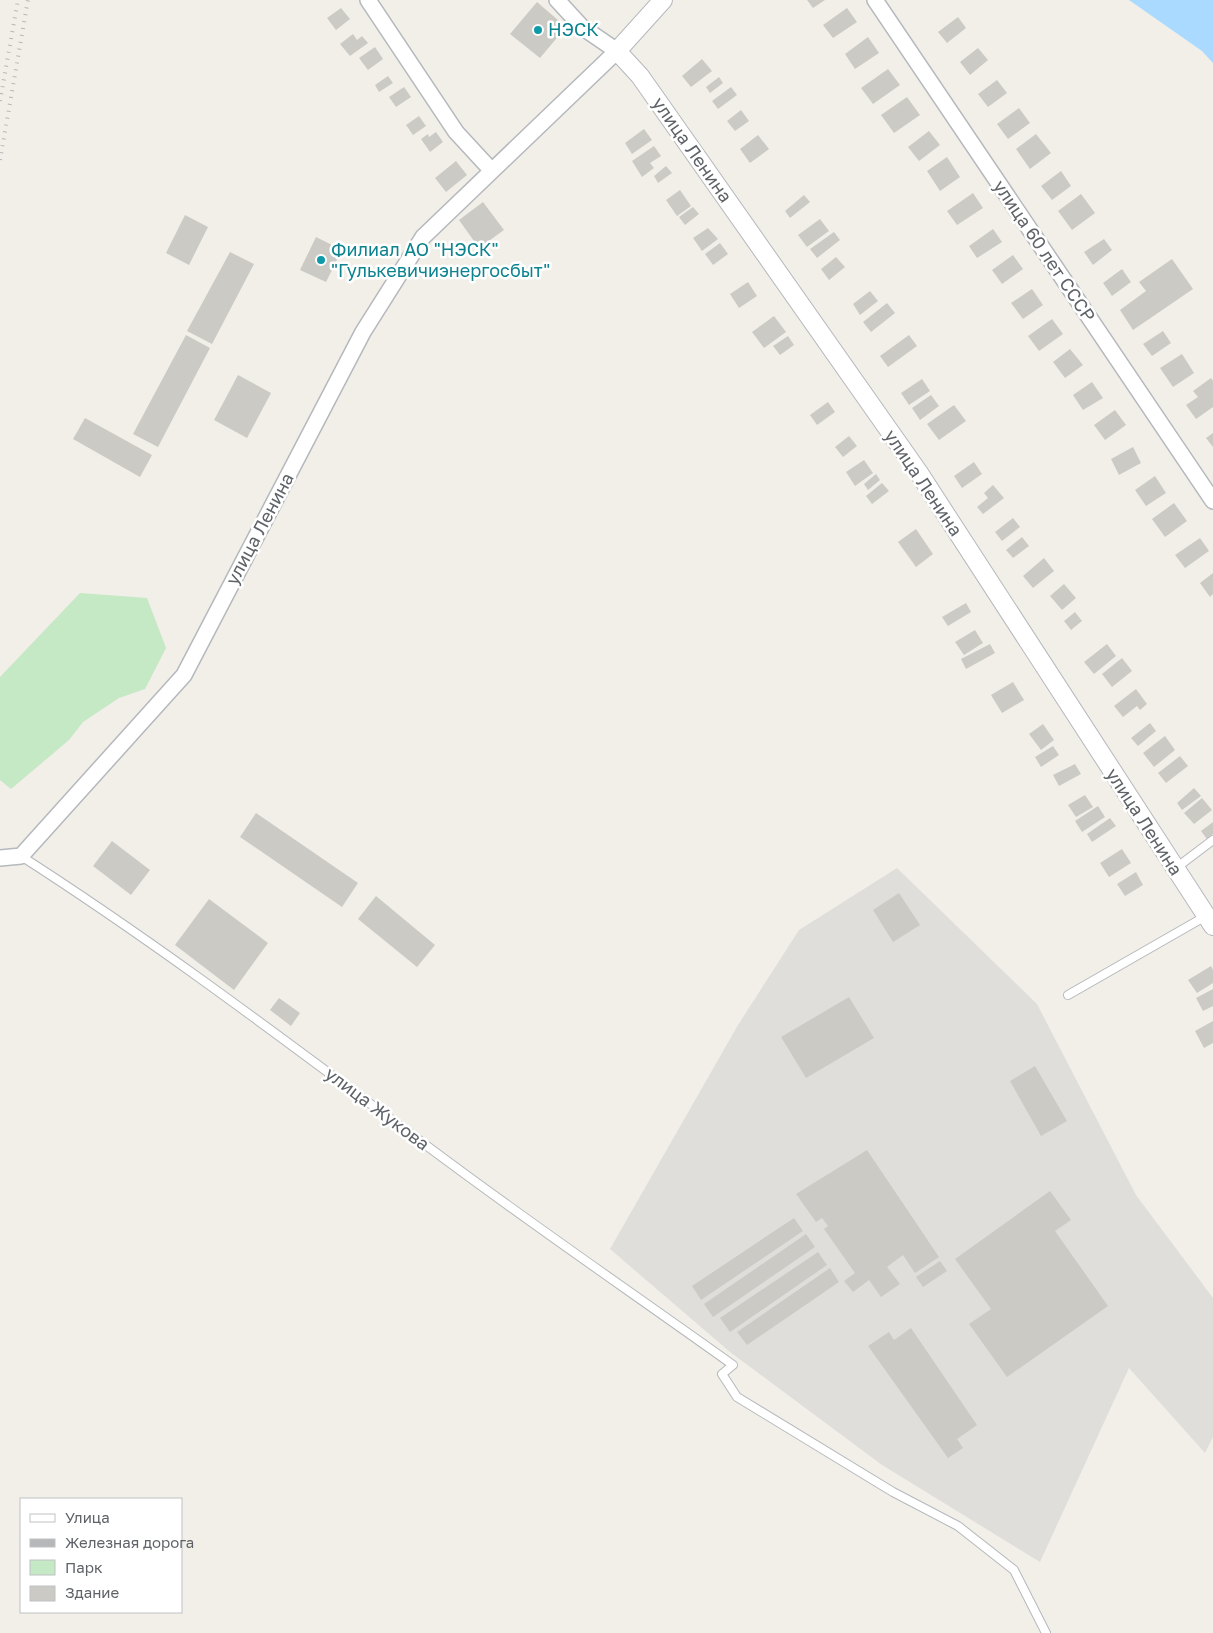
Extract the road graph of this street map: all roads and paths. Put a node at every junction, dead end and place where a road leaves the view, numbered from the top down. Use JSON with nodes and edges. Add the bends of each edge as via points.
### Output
{"nodes":[{"id":1,"x":368,"y":0,"type":"edge"},
{"id":2,"x":557,"y":0,"type":"edge"},
{"id":3,"x":663,"y":0,"type":"edge"},
{"id":4,"x":875,"y":0,"type":"edge"},
{"id":5,"x":616,"y":51,"type":"junction"},
{"id":6,"x":492,"y":171,"type":"junction"},
{"id":7,"x":1213,"y":501,"type":"edge"},
{"id":8,"x":1213,"y":840,"type":"edge"},
{"id":9,"x":21,"y":856,"type":"junction"},
{"id":10,"x":0,"y":858,"type":"edge"},
{"id":11,"x":1175,"y":869,"type":"junction"},
{"id":12,"x":1209,"y":921,"type":"edge"},
{"id":13,"x":1068,"y":995,"type":"dead end"},
{"id":14,"x":1046,"y":1633,"type":"edge"}],
"edges":[{"from":1,"to":6,"type":"street","via":[[456,132]]},
{"from":2,"to":5,"type":"street","name":"улица Ленина","via":[[582,26]]},
{"from":3,"to":5,"type":"street","name":"улица Ленина"},
{"from":4,"to":7,"type":"street","name":"улица 60 лет СССР"},
{"from":5,"to":6,"type":"street","name":"улица Ленина"},
{"from":5,"to":11,"type":"street","name":"улица Ленина","via":[[640,76],[918,473]]},
{"from":6,"to":9,"type":"street","name":"улица Ленина","via":[[423,237],[363,332],[184,674]]},
{"from":8,"to":11,"type":"lane"},
{"from":9,"to":10,"type":"street"},
{"from":9,"to":14,"type":"lane","name":"улица Жукова","via":[[171,956],[453,1165],[733,1364],[722,1374],[737,1397],[894,1492],[958,1526],[1014,1570]]},
{"from":11,"to":12,"type":"street","name":"улица Ленина"},
{"from":12,"to":13,"type":"lane"}]}
